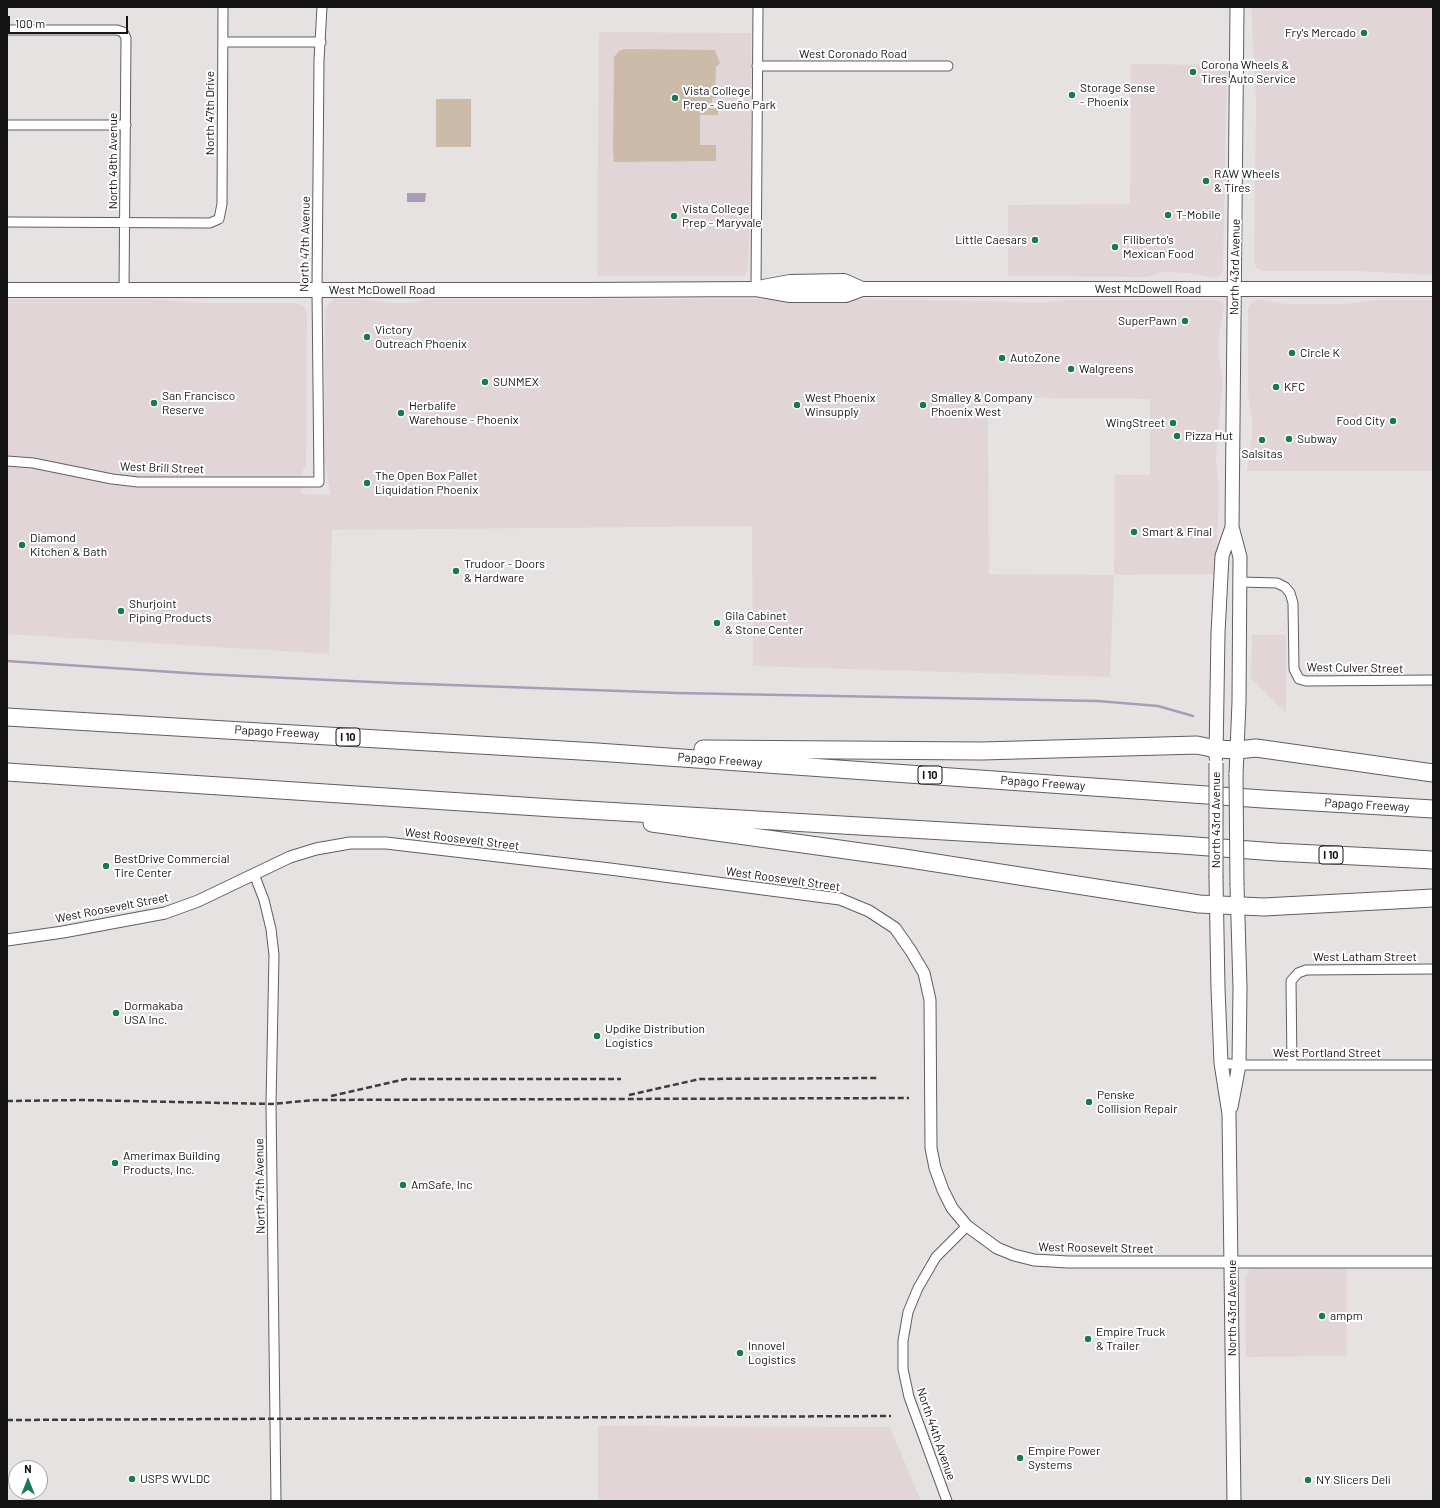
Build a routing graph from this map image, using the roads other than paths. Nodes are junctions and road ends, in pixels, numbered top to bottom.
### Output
1 (223, 7) edge
2 (322, 7) edge
3 (758, 7) edge
4 (1237, 7) edge
5 (7, 30) edge
6 (223, 42) junction
7 (320, 42) junction
8 (757, 66) junction
9 (948, 66) dead end
10 (7, 125) edge
11 (126, 125) junction
12 (7, 222) edge
13 (125, 222) junction
14 (756, 289) junction
15 (1235, 289) junction
16 (1433, 289) edge
17 (7, 290) edge
18 (124, 290) junction
19 (317, 290) junction
20 (7, 461) edge
21 (319, 482) joint
22 (1232, 527) junction
23 (1222, 556) junction
24 (1240, 557) junction
25 (1240, 582) junction
26 (1433, 680) edge
27 (7, 709) edge
28 (7, 716) edge
29 (100, 722) junction
30 (597, 752) junction
31 (1216, 756) junction
32 (1237, 756) junction
33 (7, 772) edge
34 (1433, 773) edge
35 (7, 778) edge
36 (98, 779) junction
37 (553, 808) junction
38 (1433, 809) edge
39 (1433, 860) edge
40 (254, 874) junction
41 (1433, 898) edge
42 (1216, 906) junction
43 (1238, 907) junction
44 (7, 940) edge
45 (1433, 969) edge
46 (1221, 1063) junction
47 (1292, 1064) junction
48 (1239, 1065) junction
49 (1433, 1065) edge
50 (1230, 1114) junction
51 (966, 1226) junction
52 (1433, 1262) edge
53 (1232, 1263) junction
54 (276, 1501) edge
55 (947, 1501) edge
56 (1234, 1501) edge

1 - 6 street, North 47th Drive
2 - 7 street, North 47th Avenue
3 - 8 street
4 - 15 main road, North 43rd Avenue
5 - 11 street, North 48th Avenue
6 - 7 street
6 - 13 street, North 47th Drive
7 - 19 street, North 47th Avenue
8 - 9 street, West Coronado Road
8 - 14 street
10 - 11 street
11 - 13 street, North 48th Avenue
12 - 13 street
13 - 18 street, North 48th Avenue
14 - 15 main road, West McDowell Road
14 - 19 main road, West McDowell Road
15 - 16 main road, West McDowell Road
15 - 22 main road, North 43rd Avenue
17 - 18 main road, West McDowell Road
18 - 19 main road, West McDowell Road
19 - 21 street, North 47th Avenue
20 - 21 street, West Brill Street
22 - 23 main road, North 43rd Avenue
22 - 24 main road, North 43rd Avenue
23 - 24 main road
23 - 25 main road
23 - 31 main road, North 43rd Avenue
24 - 25 main road, North 43rd Avenue
25 - 26 street, West Culver Street
25 - 32 main road, North 43rd Avenue
27 - 29 highway
28 - 29 highway, Papago Freeway / I 10
29 - 30 highway, Papago Freeway / I 10
30 - 31 highway
30 - 38 highway, Papago Freeway / I 10
31 - 32 highway
31 - 42 main road, North 43rd Avenue, bridge
32 - 34 highway
32 - 43 main road, North 43rd Avenue, bridge
33 - 36 highway, I 10
35 - 36 highway
36 - 37 highway, I 10
37 - 39 highway, I 10
37 - 42 highway
40 - 44 street, West Roosevelt Street
40 - 51 street, West Roosevelt Street
40 - 54 street, North 47th Avenue
41 - 43 highway
42 - 43 highway
42 - 46 main road, North 43rd Avenue
43 - 48 main road, North 43rd Avenue
45 - 47 street, West Latham Street
46 - 48 street, West Portland Street
46 - 50 main road, North 43rd Avenue
47 - 48 street, West Portland Street
47 - 49 street, West Portland Street
48 - 50 main road, North 43rd Avenue
50 - 53 main road, North 43rd Avenue
51 - 53 street, West Roosevelt Street
51 - 55 street, North 44th Avenue
52 - 53 street, West Roosevelt Street
53 - 56 main road, North 43rd Avenue

